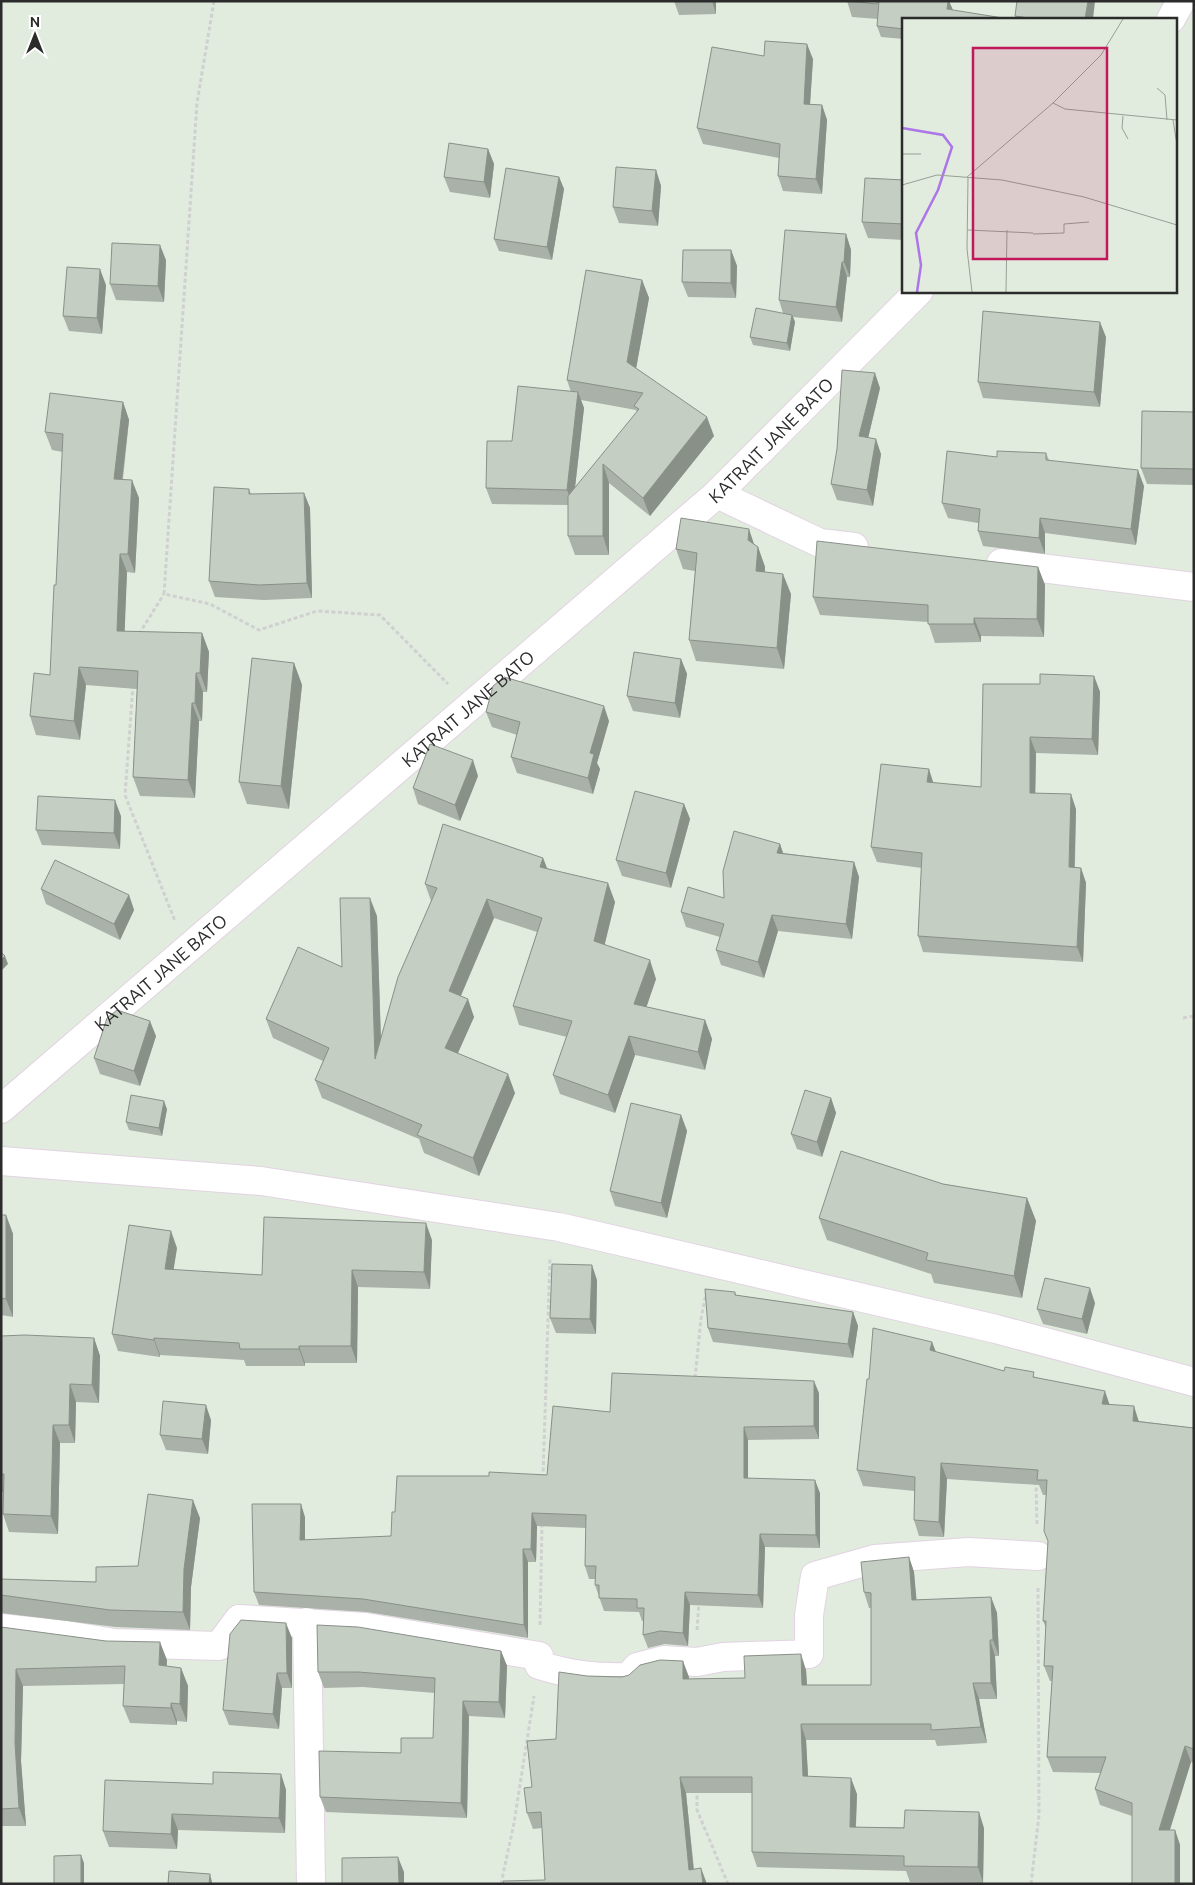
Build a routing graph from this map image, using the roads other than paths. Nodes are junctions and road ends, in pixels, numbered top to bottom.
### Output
1 (1181, 1) edge
2 (1172, 18) edge
3 (918, 292) edge
4 (717, 494) junction
5 (876, 549) edge
6 (979, 560) edge
7 (1194, 587) edge
8 (1, 1108) edge
9 (1, 1160) edge
10 (1194, 1382) edge
11 (1038, 1556) road end
12 (307, 1622) junction
13 (1, 1628) edge
14 (311, 1884) edge

1 - 2 street
3 - 4 street, KATRAIT JANE BATO
4 - 5 street
4 - 8 street, KATRAIT JANE BATO
6 - 7 street
9 - 10 street
11 - 12 street
12 - 13 street
12 - 14 street

